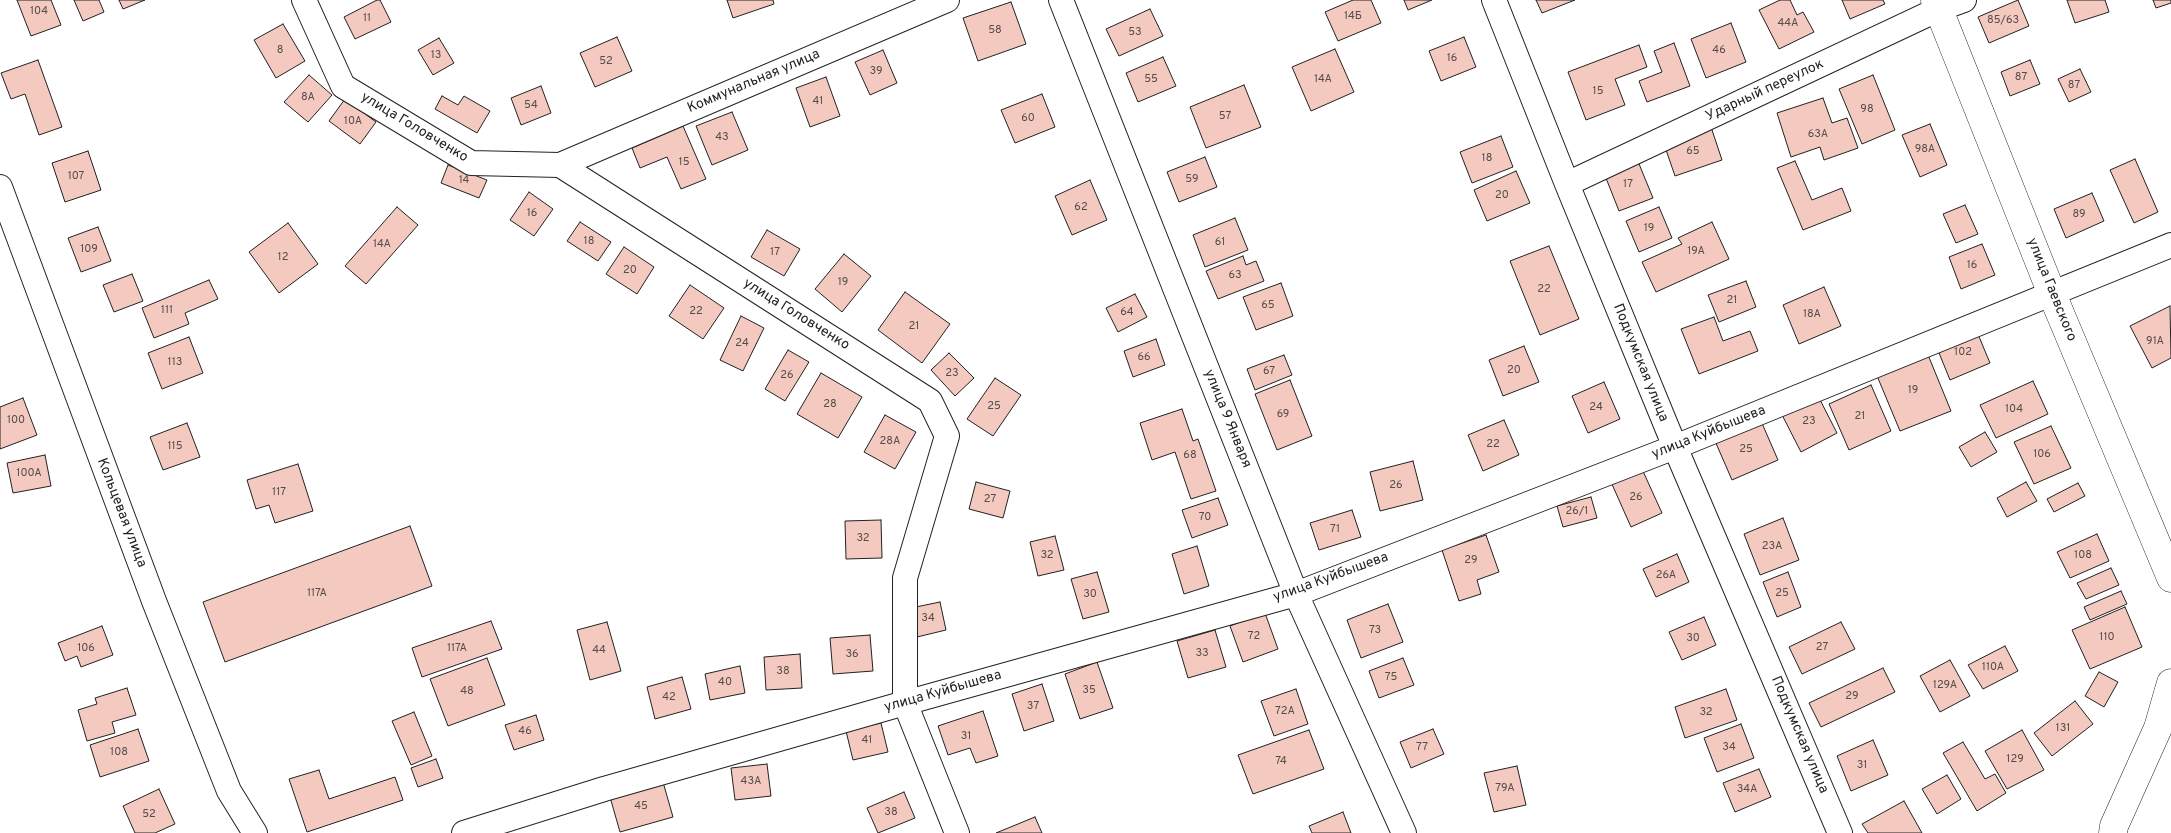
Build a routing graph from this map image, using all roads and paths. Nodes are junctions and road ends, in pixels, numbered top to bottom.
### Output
1 (304, 0) edge
2 (948, 0) edge
3 (1062, 0) edge
4 (1494, 0) edge
5 (1946, 3) edge
6 (560, 165) junction
7 (1567, 184) junction
8 (0, 187) edge
9 (2171, 245) edge
10 (2052, 294) junction
11 (1675, 447) junction
12 (2171, 578) edge
13 (1296, 594) junction
14 (2171, 683) edge
15 (906, 702) junction
16 (255, 833) edge
17 (464, 833) edge
18 (957, 833) edge
19 (1404, 833) edge
20 (1840, 833) edge
21 (2113, 833) edge

1 - 6 street, улица Головченко
2 - 6 street, Коммунальная улица
3 - 13 street, улица 9 Января
4 - 7 street, Подкумская улица
5 - 7 street, Ударный переулок
5 - 10 main road, улица Гаевского
6 - 15 street, улица Головченко
7 - 11 street, Подкумская улица
8 - 16 street, Кольцевая улица
9 - 10 street, улица Куйбышева
10 - 11 street, улица Куйбышева
10 - 12 main road, улица Гаевского
11 - 13 street, улица Куйбышева
11 - 20 street, Подкумская улица
13 - 15 street, улица Куйбышева
13 - 19 street, улица 9 Января
14 - 21 main road
15 - 17 street, улица Куйбышева
15 - 18 street, улица Головченко

